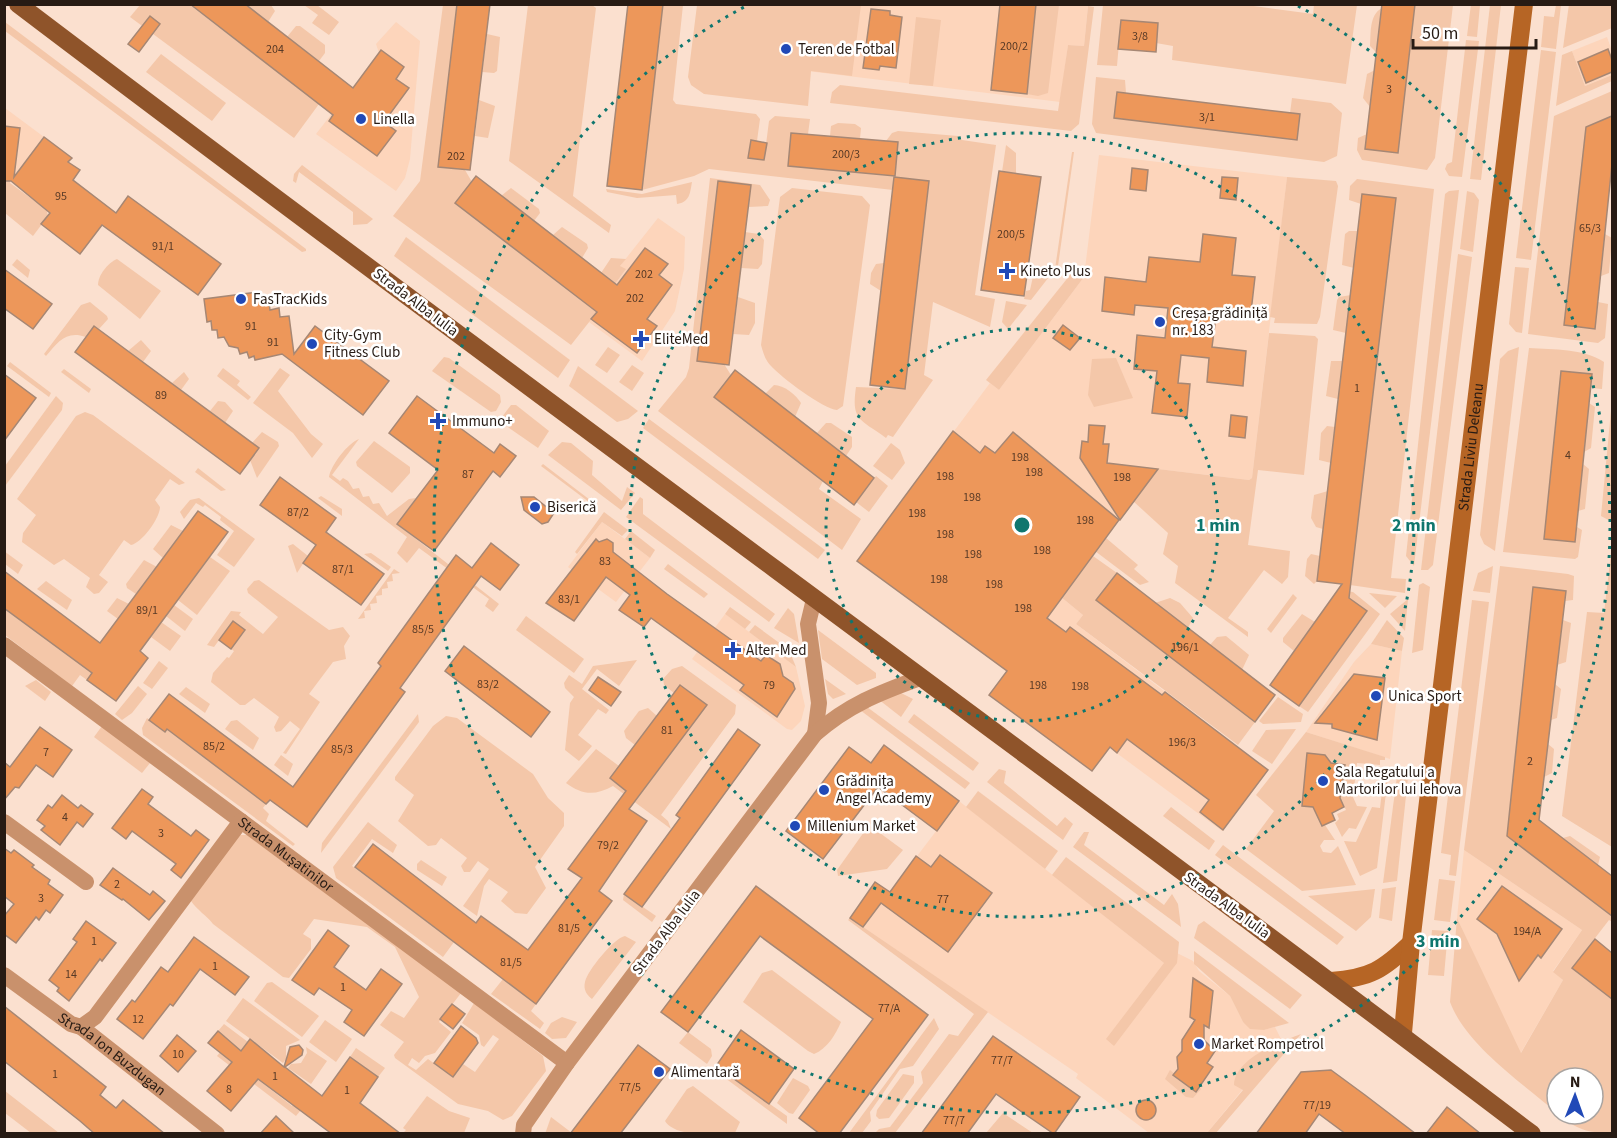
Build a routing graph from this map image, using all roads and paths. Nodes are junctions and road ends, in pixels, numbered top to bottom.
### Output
1 (18, 4) edge
2 (1524, 4) edge
3 (814, 599) junction
4 (4, 645) edge
5 (920, 678) junction
6 (815, 734) junction
7 (241, 820) junction
8 (4, 822) edge
9 (86, 882) dead end
10 (1411, 943) junction
11 (4, 975) edge
12 (1331, 981) junction
13 (81, 1027) junction
14 (1402, 1033) junction
15 (567, 1064) junction
16 (217, 1134) edge
17 (523, 1134) edge
18 (1532, 1134) edge

1 - 3 main road, Strada Alba Iulia
2 - 10 main road, Strada Liviu Deleanu
3 - 5 main road, Strada Alba Iulia
3 - 6 street, Strada Alba Iulia
4 - 7 street, Strada Mușatinilor
5 - 6 street, Strada Alba Iulia
5 - 12 main road, Strada Alba Iulia
6 - 15 street, Strada Alba Iulia
7 - 13 street
7 - 15 street, Strada Mușatinilor
8 - 9 street
10 - 12 main road
10 - 14 main road, Strada Liviu Deleanu
11 - 13 street, Strada Ion Buzdugan
12 - 14 main road, Strada Alba Iulia
13 - 16 street, Strada Ion Buzdugan
14 - 18 main road, Strada Alba Iulia
15 - 17 street, Strada Alba Iulia

